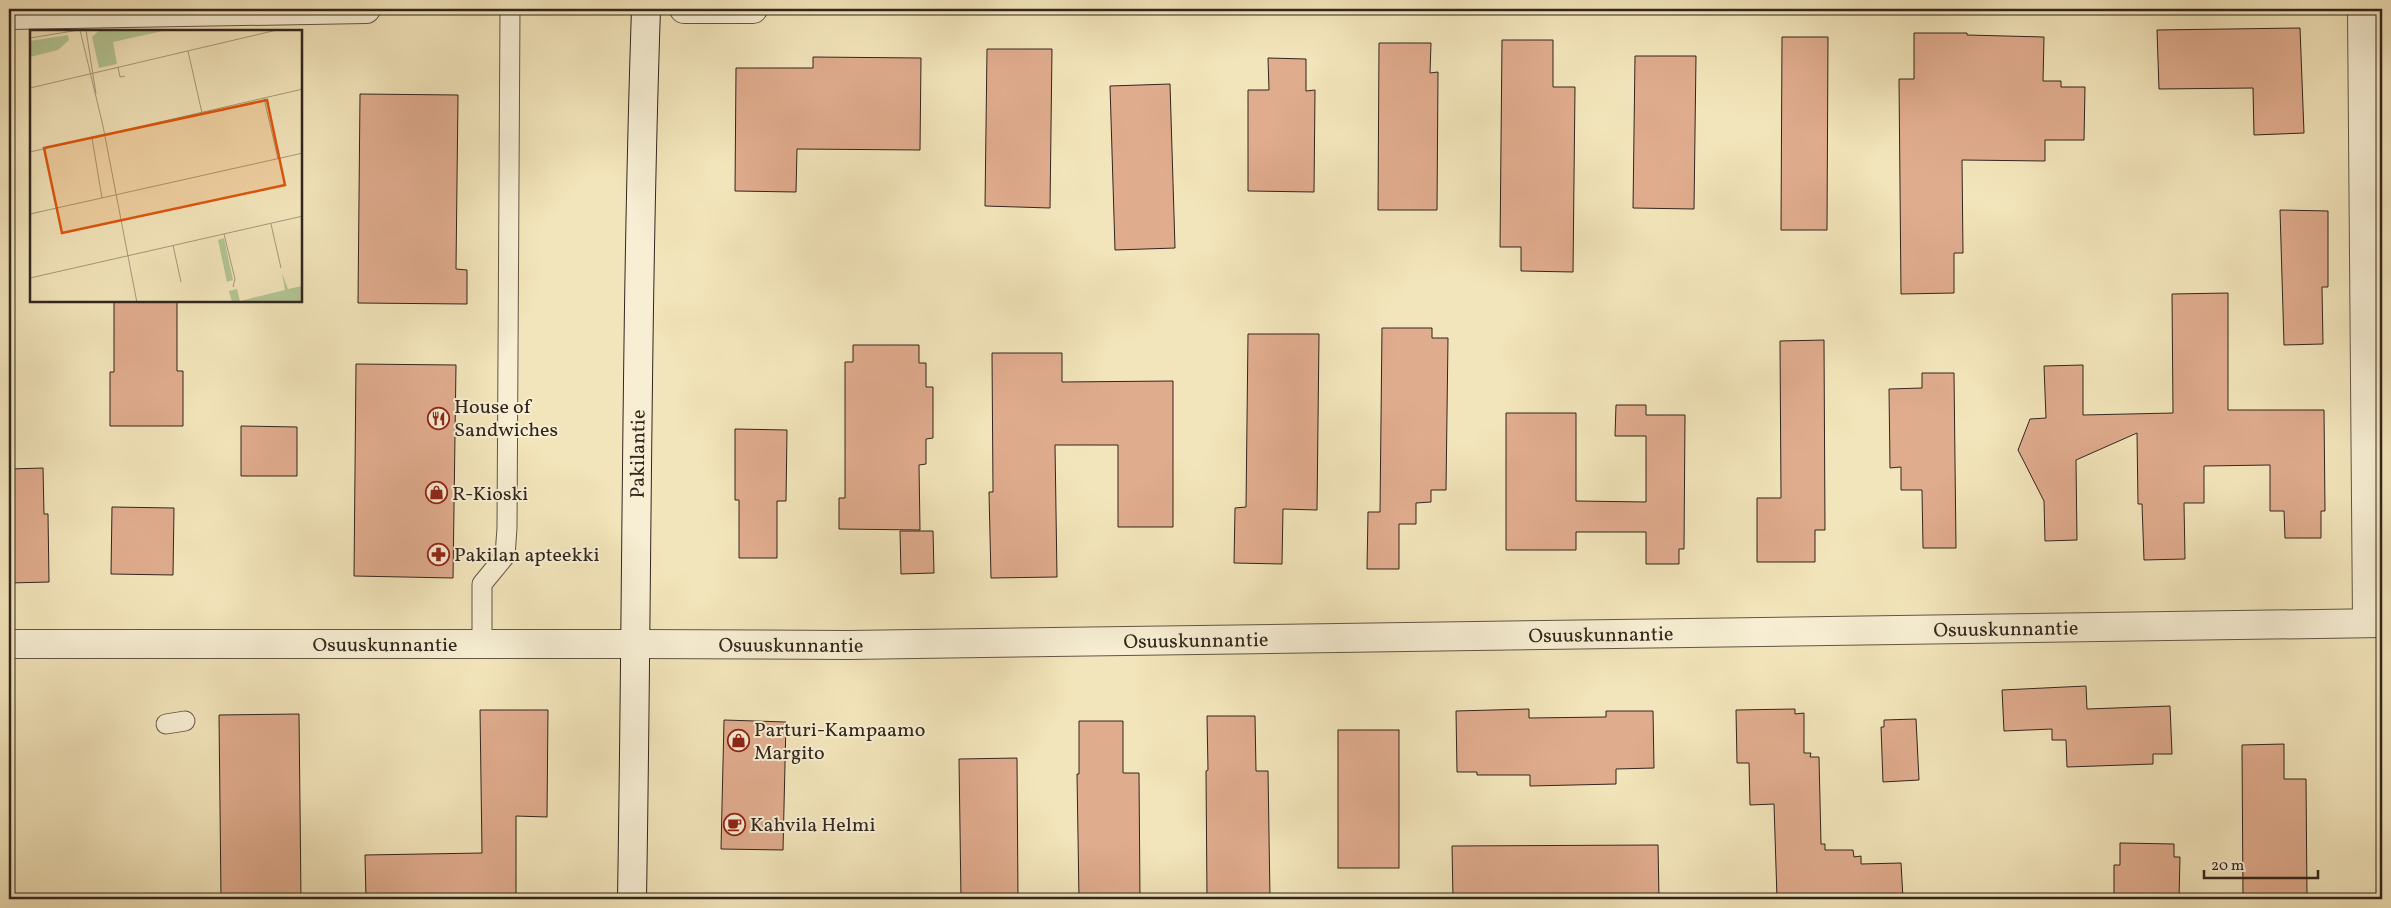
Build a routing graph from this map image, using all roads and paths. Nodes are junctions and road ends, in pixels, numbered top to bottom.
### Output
1 (366, 9) edge
2 (510, 9) edge
3 (646, 9) edge
4 (684, 9) edge
5 (753, 9) edge
6 (2362, 9) edge
7 (9, 15) edge
8 (2375, 623) edge
9 (482, 643) junction
10 (9, 644) edge
11 (636, 644) junction
12 (185, 721) dead end
13 (166, 724) dead end
14 (632, 899) edge

1 - 7 street
2 - 9 lane
3 - 11 street, Pakilantie
4 - 5 street
6 - 8 street
8 - 11 street, Osuuskunnantie
9 - 10 street, Osuuskunnantie
9 - 11 street, Osuuskunnantie
11 - 14 street, Pakilantie
12 - 13 lane

